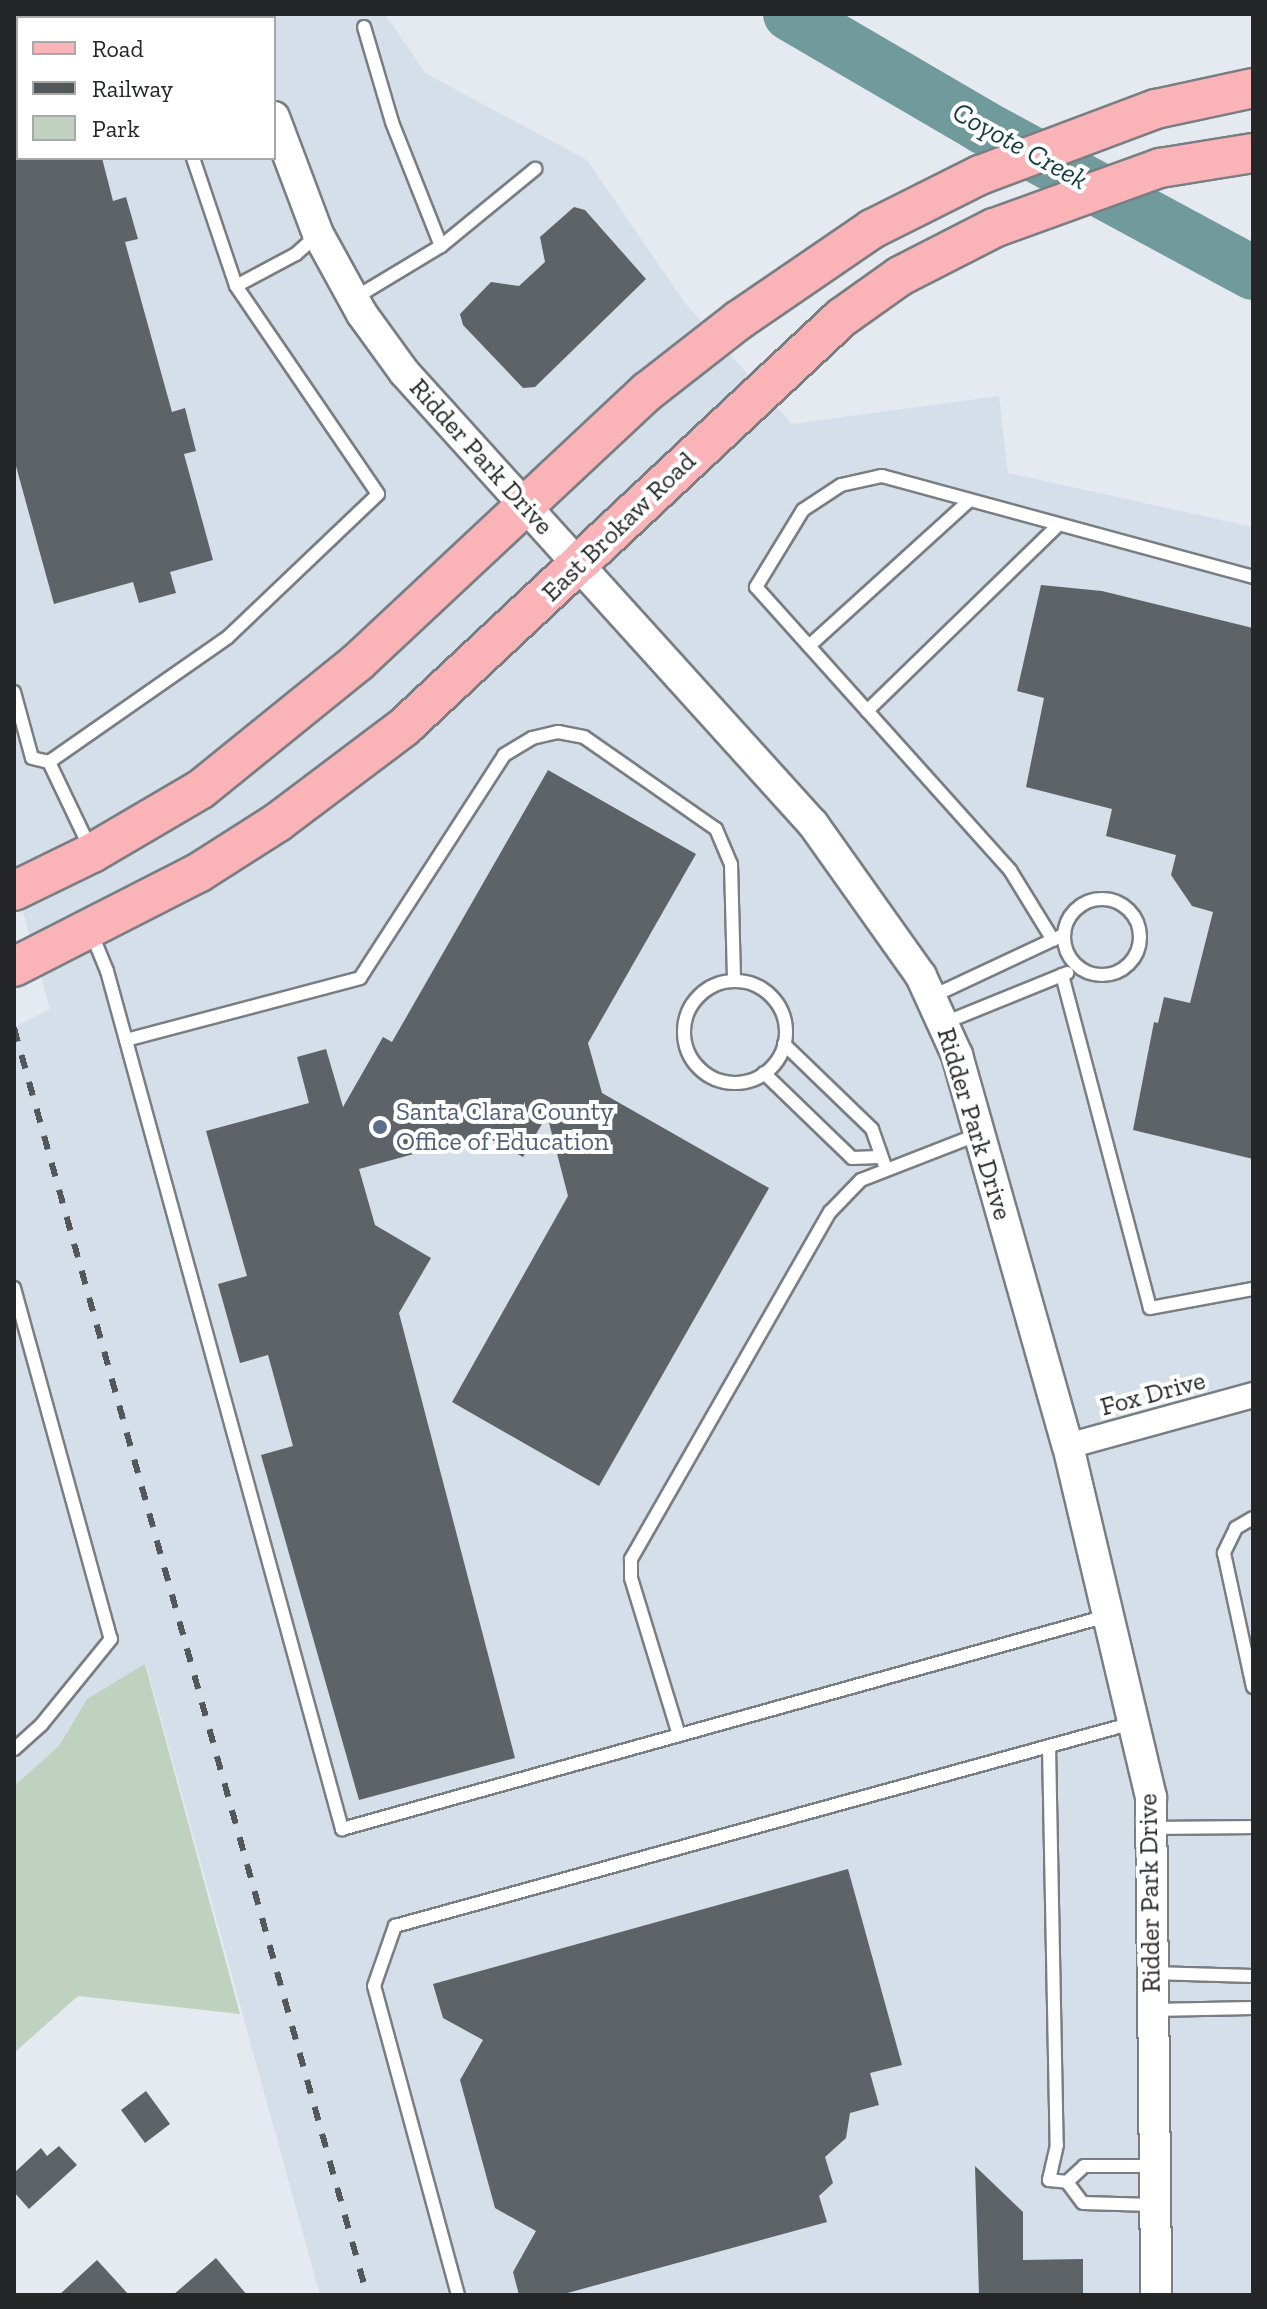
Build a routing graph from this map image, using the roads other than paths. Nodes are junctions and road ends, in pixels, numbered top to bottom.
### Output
1 (364, 27) dead end
2 (1253, 88) edge
3 (276, 122) edge
4 (1248, 153) edge
5 (194, 160) edge
6 (535, 169) dead end
7 (318, 234) junction
8 (441, 246) junction
9 (236, 286) junction
10 (353, 299) junction
11 (969, 501) junction
12 (522, 508) junction
13 (1057, 526) junction
14 (581, 563) junction
15 (1253, 577) edge
16 (809, 646) junction
17 (14, 692) edge
18 (867, 711) junction
19 (49, 762) junction
20 (92, 853) junction
21 (14, 891) edge
22 (91, 932) junction
23 (1059, 937) junction
24 (14, 967) edge
25 (1080, 967) junction
26 (1062, 975) junction
27 (734, 980) junction
28 (938, 1010) junction
29 (126, 1040) junction
30 (784, 1044) junction
31 (764, 1073) junction
32 (979, 1134) junction
33 (879, 1157) junction
34 (886, 1169) junction
35 (14, 1288) edge
36 (1253, 1289) edge
37 (1253, 1395) edge
38 (1068, 1446) junction
39 (1253, 1518) edge
40 (1110, 1615) junction
41 (1253, 1687) edge
42 (1136, 1722) junction
43 (679, 1735) junction
44 (1049, 1746) junction
45 (14, 1749) edge
46 (1253, 1827) edge
47 (1154, 1828) junction
48 (1152, 1973) junction
49 (1253, 1976) edge
50 (1253, 2008) edge
51 (1153, 2010) junction
52 (1156, 2166) junction
53 (1067, 2182) junction
54 (1155, 2205) junction
55 (458, 2295) edge
56 (1156, 2295) edge

1 - 8 lane
2 - 12 main road
3 - 7 street, Ridder Park Drive
4 - 14 main road, East Brokaw Road
5 - 9 lane
6 - 8 lane
7 - 9 lane
7 - 10 street, Ridder Park Drive
8 - 10 lane
9 - 19 lane
10 - 12 street, Ridder Park Drive
11 - 13 lane
11 - 16 lane
11 - 16 lane
12 - 14 street, Ridder Park Drive
12 - 20 main road
13 - 15 lane
13 - 18 lane
14 - 22 main road, East Brokaw Road
14 - 28 street, Ridder Park Drive
16 - 18 lane
17 - 19 lane
18 - 23 lane
19 - 20 lane
20 - 21 main road
22 - 24 main road, East Brokaw Road
22 - 29 lane
23 - 25 lane
23 - 25 lane
23 - 28 lane
25 - 26 lane
26 - 28 lane
26 - 36 lane
27 - 29 lane
27 - 30 lane
27 - 31 lane
28 - 32 street, Ridder Park Drive
29 - 43 lane
30 - 31 lane
30 - 33 lane
31 - 33 lane
32 - 34 lane
32 - 38 street, Ridder Park Drive
33 - 34 lane
34 - 43 lane
35 - 45 lane
37 - 38 street, Fox Drive
38 - 40 street, Ridder Park Drive
39 - 41 lane
40 - 42 street, Ridder Park Drive
40 - 43 lane
42 - 44 lane
42 - 47 street, Ridder Park Drive
44 - 53 lane
44 - 55 lane
46 - 47 lane
47 - 48 street, Ridder Park Drive
48 - 49 lane
48 - 51 street, Ridder Park Drive
50 - 51 lane
51 - 52 street, Ridder Park Drive
52 - 53 lane
52 - 54 street, Ridder Park Drive
53 - 54 lane
54 - 56 street, Ridder Park Drive

